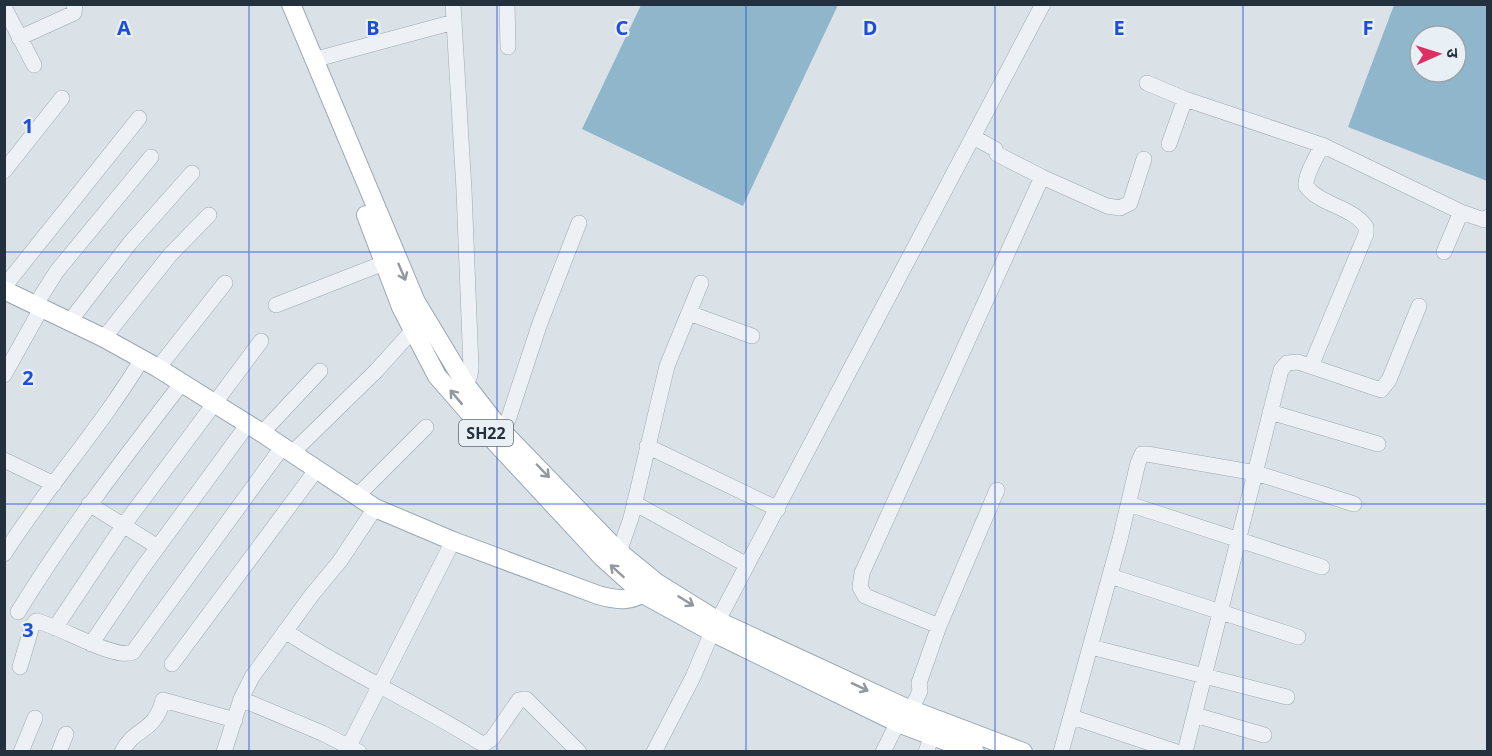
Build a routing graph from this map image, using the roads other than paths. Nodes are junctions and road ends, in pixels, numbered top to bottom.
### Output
1 (75, 4) edge
2 (278, 4) edge
3 (291, 4) edge
4 (453, 4) edge
5 (507, 4) edge
6 (1043, 4) edge
7 (4, 7) edge
8 (454, 22) junction
9 (20, 38) junction
10 (508, 47) dead end
11 (313, 60) junction
12 (34, 65) dead end
13 (1147, 83) dead end
14 (62, 98) dead end
15 (1185, 99) junction
16 (139, 118) dead end
17 (332, 121) junction
18 (972, 141) junction
19 (1169, 144) dead end
20 (1322, 145) junction
21 (151, 157) dead end
22 (1144, 159) dead end
23 (4, 171) edge
24 (192, 173) dead end
25 (1042, 177) junction
26 (1461, 212) junction
27 (209, 215) dead end
28 (1488, 217) edge
29 (579, 223) dead end
30 (1444, 252) dead end
31 (384, 263) junction
32 (225, 283) dead end
33 (701, 284) dead end
34 (4, 289) edge
35 (276, 305) dead end
36 (39, 306) junction
37 (1419, 306) dead end
38 (689, 313) junction
39 (70, 321) junction
40 (413, 330) junction
41 (752, 336) dead end
42 (104, 338) junction
43 (261, 341) dead end
44 (150, 364) junction
45 (1311, 366) junction
46 (320, 371) dead end
47 (4, 375) edge
48 (181, 384) junction
49 (466, 385) junction
50 (214, 402) junction
51 (1270, 412) junction
52 (426, 427) dead end
53 (255, 428) junction
54 (497, 435) junction
55 (1378, 444) dead end
56 (647, 446) junction
57 (287, 449) junction
58 (4, 460) edge
59 (317, 469) junction
60 (1256, 473) junction
61 (54, 484) junction
62 (998, 490) dead end
63 (357, 496) junction
64 (634, 503) junction
65 (89, 504) junction
66 (1129, 504) junction
67 (1354, 504) dead end
68 (375, 508) junction
69 (778, 509) junction
70 (123, 526) junction
71 (1238, 540) junction
72 (453, 541) junction
73 (158, 548) junction
74 (619, 552) junction
75 (4, 554) edge
76 (747, 565) junction
77 (1322, 567) dead end
78 (1110, 576) junction
79 (650, 589) junction
80 (18, 612) dead end
81 (1219, 612) junction
82 (939, 626) junction
83 (715, 627) junction
84 (55, 628) junction
85 (285, 631) junction
86 (1298, 637) dead end
87 (91, 644) junction
88 (1091, 646) junction
89 (172, 664) dead end
90 (20, 667) dead end
91 (1204, 676) junction
92 (380, 685) junction
93 (1287, 697) dead end
94 (241, 699) junction
95 (904, 713) junction
96 (1195, 715) junction
97 (1072, 717) junction
98 (35, 718) dead end
99 (235, 720) junction
100 (66, 734) dead end
101 (1264, 735) dead end
102 (929, 743) edge
103 (354, 749) edge
104 (969, 751) edge
105 (21, 752) edge
106 (59, 752) edge
107 (122, 752) edge
108 (224, 752) edge
109 (579, 752) edge
110 (654, 752) edge
111 (883, 752) edge
112 (1023, 752) edge
113 (1061, 752) edge
114 (1177, 752) edge
115 (1185, 752) edge

1 - 9 street
2 - 17 main road, SH22
3 - 11 main road, SH22
4 - 8 street
5 - 10 street
6 - 18 street
7 - 9 street
8 - 11 street
8 - 49 street
9 - 12 street
11 - 17 main road, SH22
13 - 15 street
14 - 23 street
15 - 19 street
15 - 20 street
16 - 34 street
17 - 31 main road, SH22
17 -> 49 main road, SH22
18 - 25 street
18 - 69 street
20 - 26 street
20 - 45 street
21 - 36 street
22 - 25 street
24 - 39 street
25 - 82 street
26 - 28 street
26 - 30 street
27 - 42 street
29 - 54 street
31 - 35 street
31 - 40 main road, SH22
32 - 44 street
33 - 38 street
34 - 36 main road
36 - 39 main road
36 - 47 street
37 - 45 street
38 - 41 street
38 - 56 street
39 - 42 main road
54 -> 40 main road, SH22
40 - 57 street
42 - 44 main road
43 - 50 street
44 - 48 main road
44 - 61 street
45 - 51 street
46 - 53 street
48 - 50 main road
48 - 65 street
49 - 54 main road, SH22
50 - 53 main road
50 - 70 street
51 - 55 street
51 - 60 street
52 - 63 street
53 - 57 main road
53 - 73 street
54 -> 74 main road, SH22
79 -> 54 main road, SH22
56 - 64 street
56 - 69 street
57 - 59 main road
57 - 87 street
58 - 61 street
59 - 63 main road
59 - 89 street
60 - 66 street
60 - 67 street
60 - 71 street
61 - 75 street
62 - 82 street
63 - 68 main road
64 - 74 street
64 - 76 street
65 - 70 street
65 - 80 street
66 - 71 street
66 - 78 street
68 - 72 main road
68 - 85 street
69 - 76 street
70 - 73 street
70 - 84 street
71 - 77 street
71 - 81 street
72 - 79 main road
72 - 92 street
73 - 87 street
74 - 79 main road, SH22
76 - 83 street
78 - 81 street
78 - 88 street
79 - 83 main road, SH22
81 - 86 street
81 - 91 street
82 - 95 street
83 - 95 main road, SH22
83 - 110 street
84 - 87 street
84 - 90 street
85 - 92 street
85 - 94 street
88 - 91 street
88 - 97 street
91 - 93 street
91 - 96 street
92 - 103 street
92 - 109 street
94 - 99 street
94 - 103 street
95 - 102 main road, SH22
95 - 111 street
95 - 112 main road, SH22
96 - 101 street
96 - 115 street
97 - 113 street
97 - 114 street
98 - 105 street
99 - 107 street
99 - 108 street
100 - 106 street
102 - 104 main road, SH22

